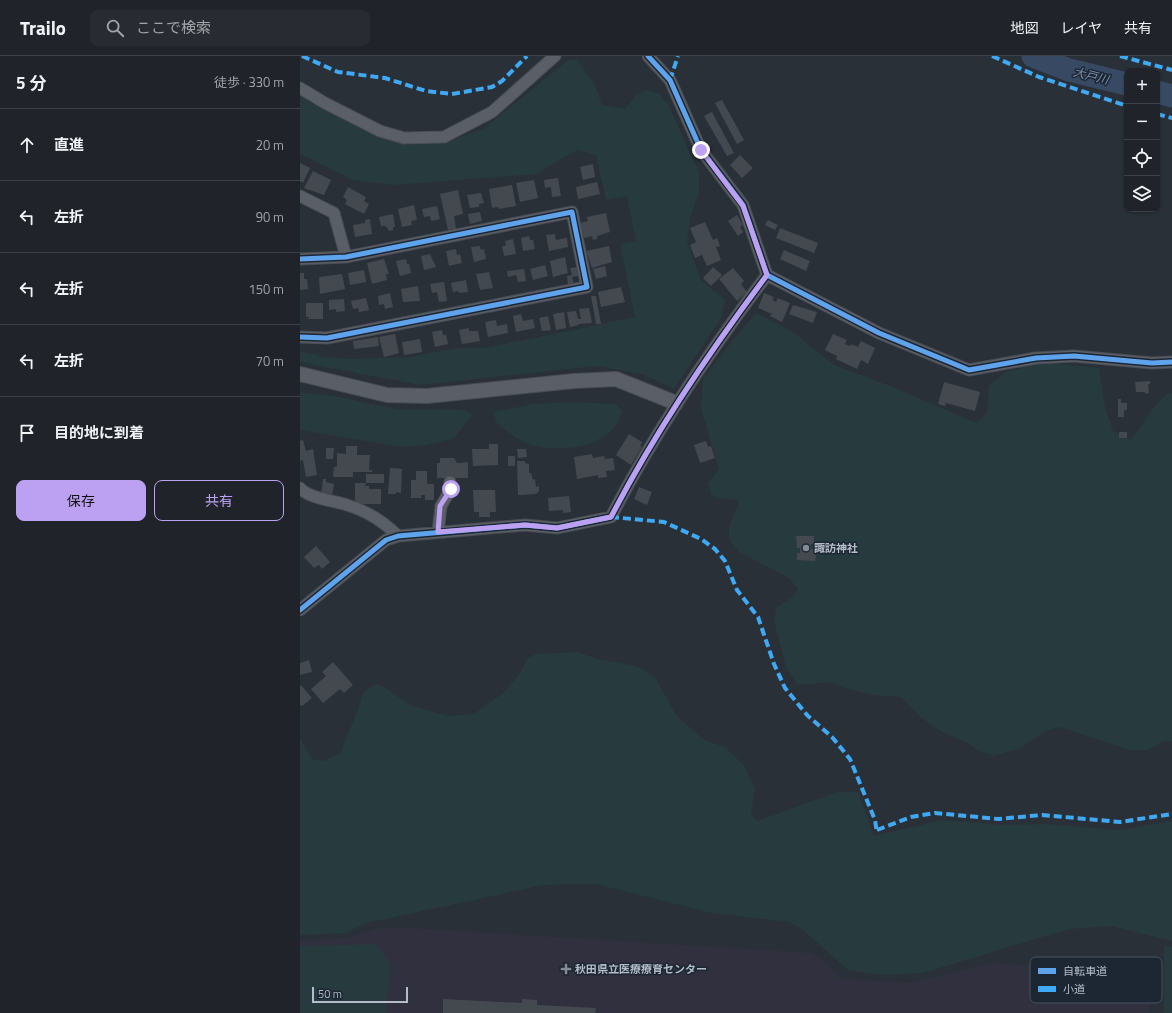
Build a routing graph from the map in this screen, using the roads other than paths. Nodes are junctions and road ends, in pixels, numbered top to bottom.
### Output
1 (555, 56) edge
2 (648, 56) edge
3 (300, 88) edge
4 (300, 196) edge
5 (346, 257) junction
6 (300, 259) edge
7 (767, 275) junction
8 (300, 337) edge
9 (1172, 362) edge
10 (300, 374) edge
11 (676, 403) junction
12 (450, 482) dead end
13 (300, 488) edge
14 (438, 532) junction
15 (398, 536) junction
16 (300, 610) edge

1 - 3 street
2 - 7 street
4 - 5 street
5 - 6 street
5 - 8 street
7 - 9 street
7 - 11 street
10 - 11 street
11 - 14 street
12 - 14 street
13 - 15 street
14 - 15 street
15 - 16 street

